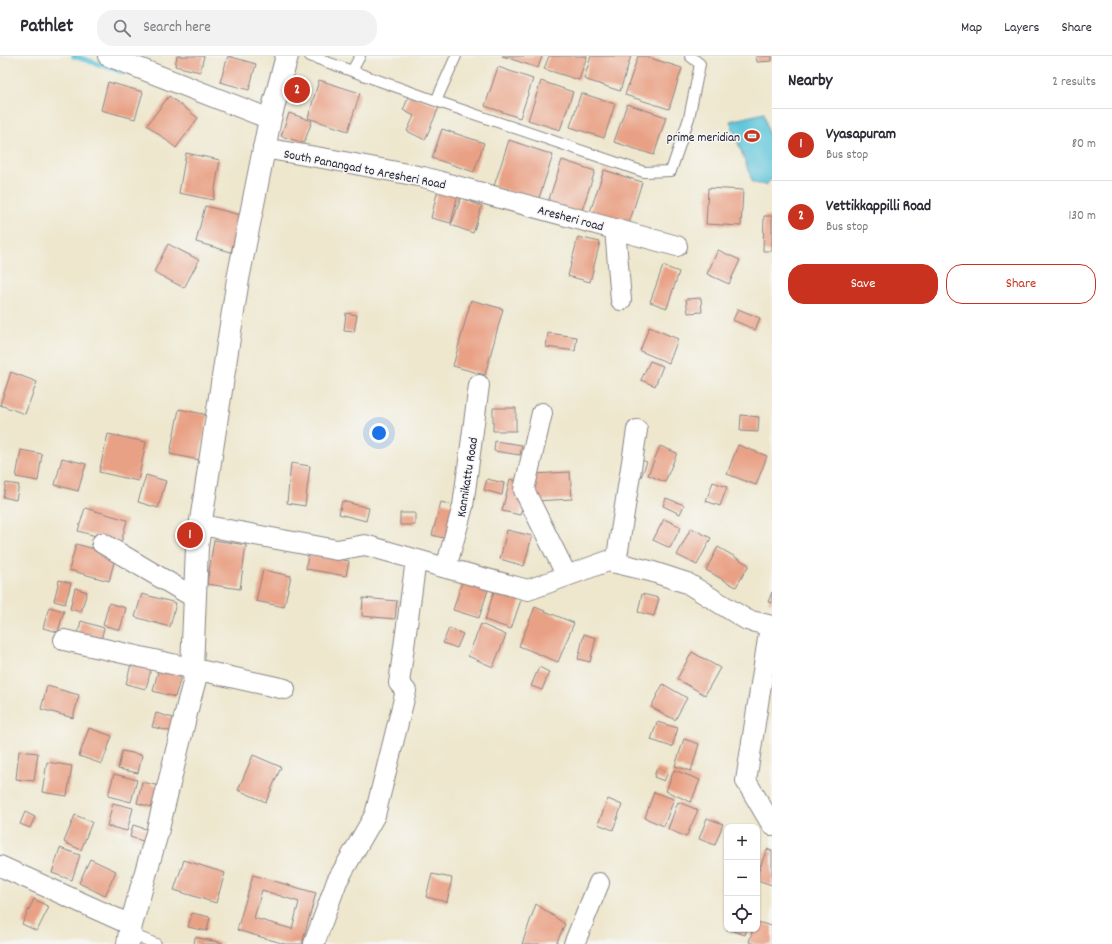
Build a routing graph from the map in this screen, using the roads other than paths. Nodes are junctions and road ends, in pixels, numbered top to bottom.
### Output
1 (108, 56) edge
2 (287, 56) edge
3 (310, 56) edge
4 (360, 56) edge
5 (456, 56) edge
6 (690, 56) edge
7 (352, 71) junction
8 (436, 101) junction
9 (270, 119) junction
10 (263, 148) junction
11 (466, 189) joint
12 (615, 229) junction
13 (677, 246) dead end
14 (621, 300) dead end
15 (479, 385) dead end
16 (542, 413) dead end
17 (637, 430) dead end
18 (201, 525) junction
19 (102, 543) dead end
20 (416, 560) junction
21 (616, 563) junction
22 (446, 568) junction
23 (567, 576) junction
24 (195, 598) junction
25 (771, 626) edge
26 (64, 640) dead end
27 (192, 668) junction
28 (286, 689) dead end
29 (772, 825) edge
30 (0, 866) edge
31 (599, 883) dead end
32 (129, 934) edge
33 (156, 944) edge
34 (314, 944) edge
35 (574, 944) edge

1 - 9 street
2 - 9 main road
3 - 7 lane
4 - 7 lane
5 - 8 lane
6 - 8 lane
7 - 8 lane
9 - 10 main road
10 - 11 street, South Panangad to Aresheri Road
10 - 18 main road
11 - 12 street, Aresheri road
12 - 13 street, Aresheri road
12 - 14 street
15 - 22 street, Kannikattu Road
16 - 23 street
17 - 21 street
18 - 20 street
18 - 24 main road
19 - 24 street
20 - 22 street
20 - 34 street
21 - 23 street
21 - 25 street
22 - 23 street
24 - 27 main road
25 - 29 street
26 - 27 street
27 - 28 street
27 - 32 main road
30 - 32 street
31 - 35 street
32 - 33 lane

